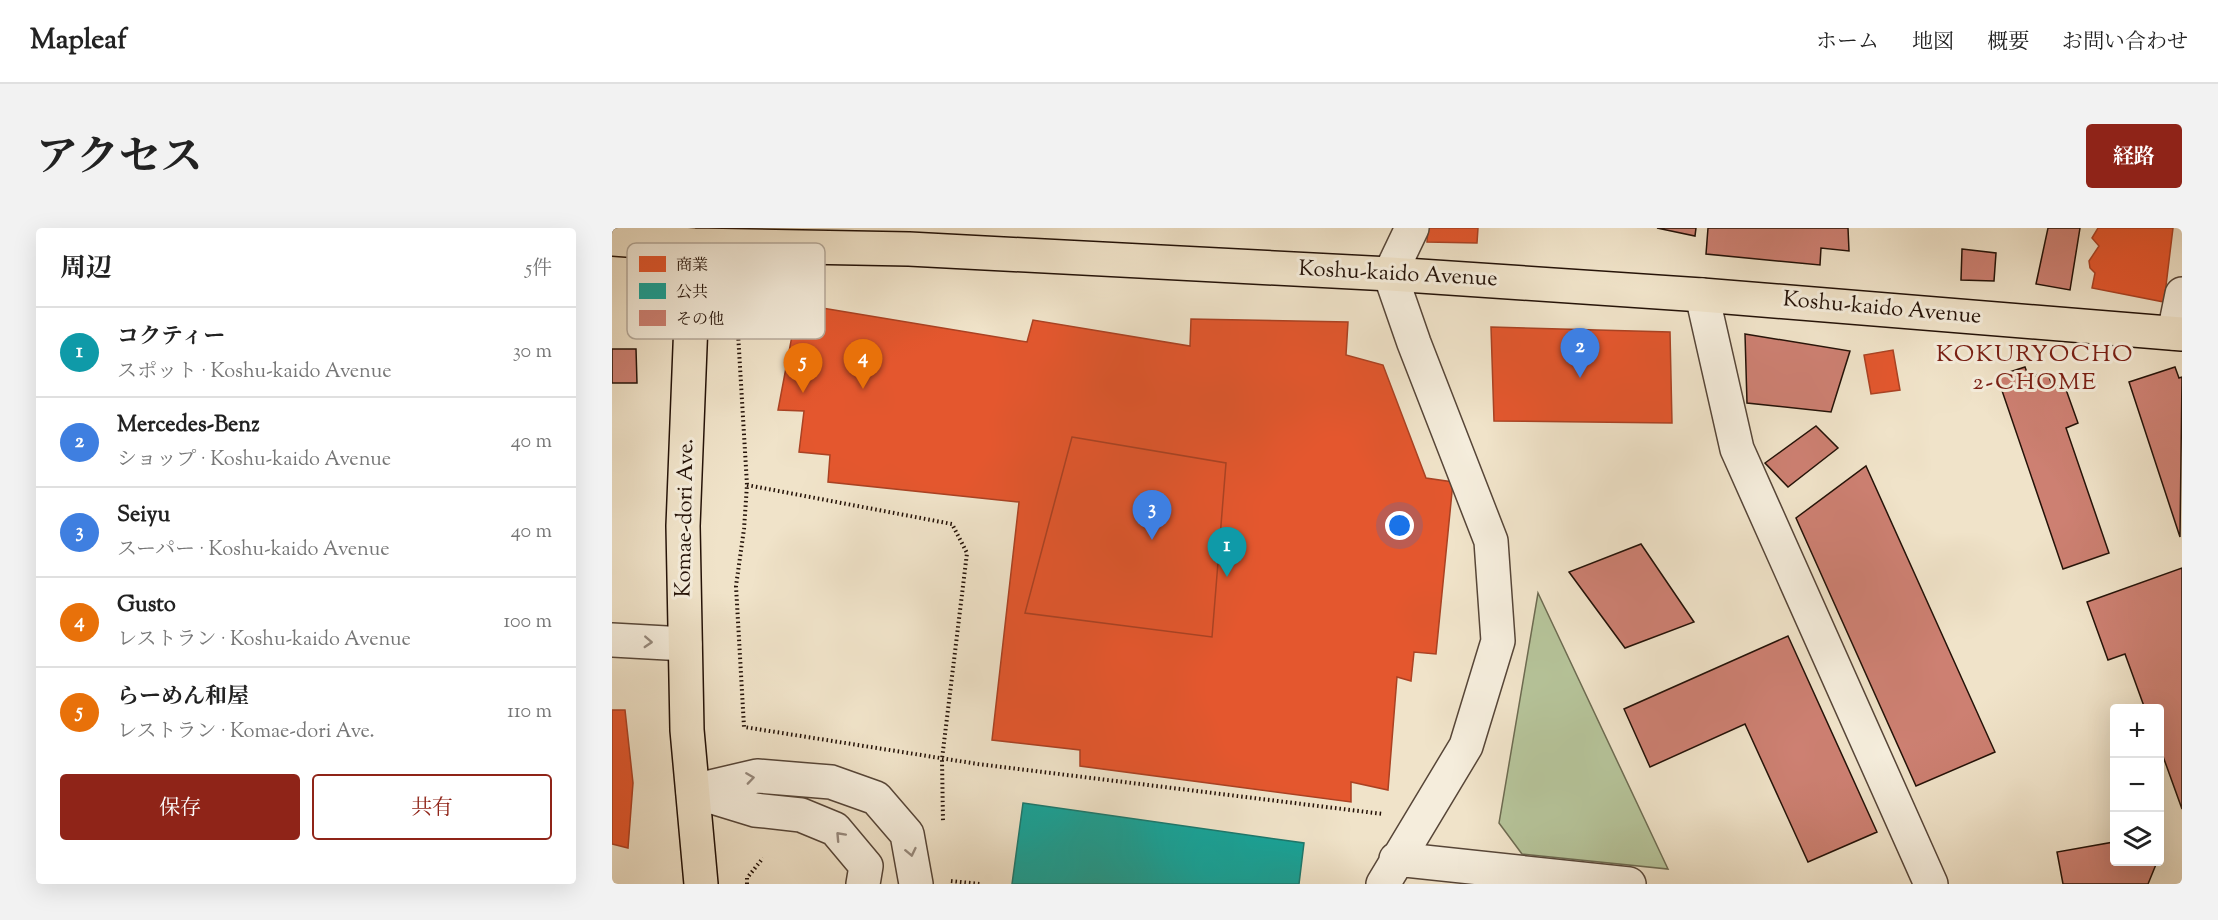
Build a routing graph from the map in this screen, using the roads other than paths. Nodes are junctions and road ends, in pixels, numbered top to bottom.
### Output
1 (1412, 228) edge
2 (696, 237) edge
3 (612, 239) edge
4 (739, 243) edge
5 (825, 247) edge
6 (1390, 274) junction
7 (2182, 294) edge
8 (1702, 295) junction
9 (2178, 333) edge
10 (691, 339) edge
11 (612, 640) edge
12 (685, 644) junction
13 (693, 791) junction
14 (1390, 872) edge
15 (931, 882) edge
16 (700, 884) edge
17 (863, 884) edge
18 (1629, 884) edge
19 (1931, 884) edge

1 - 6 street
2 - 3 main road, Koshu-kaido Avenue
2 - 4 main road, Koshu-kaido Avenue
5 - 6 main road, Koshu-kaido Avenue
6 - 8 main road, Koshu-kaido Avenue
6 - 14 street
7 - 9 street
8 - 9 main road, Koshu-kaido Avenue
8 - 19 street
10 - 12 main road, Komae-dori Ave.
11 -> 12 street
12 - 13 main road, Komae-dori Ave.
13 -> 15 street
13 - 16 main road, Komae-dori Ave.
17 -> 13 street
14 - 18 street

